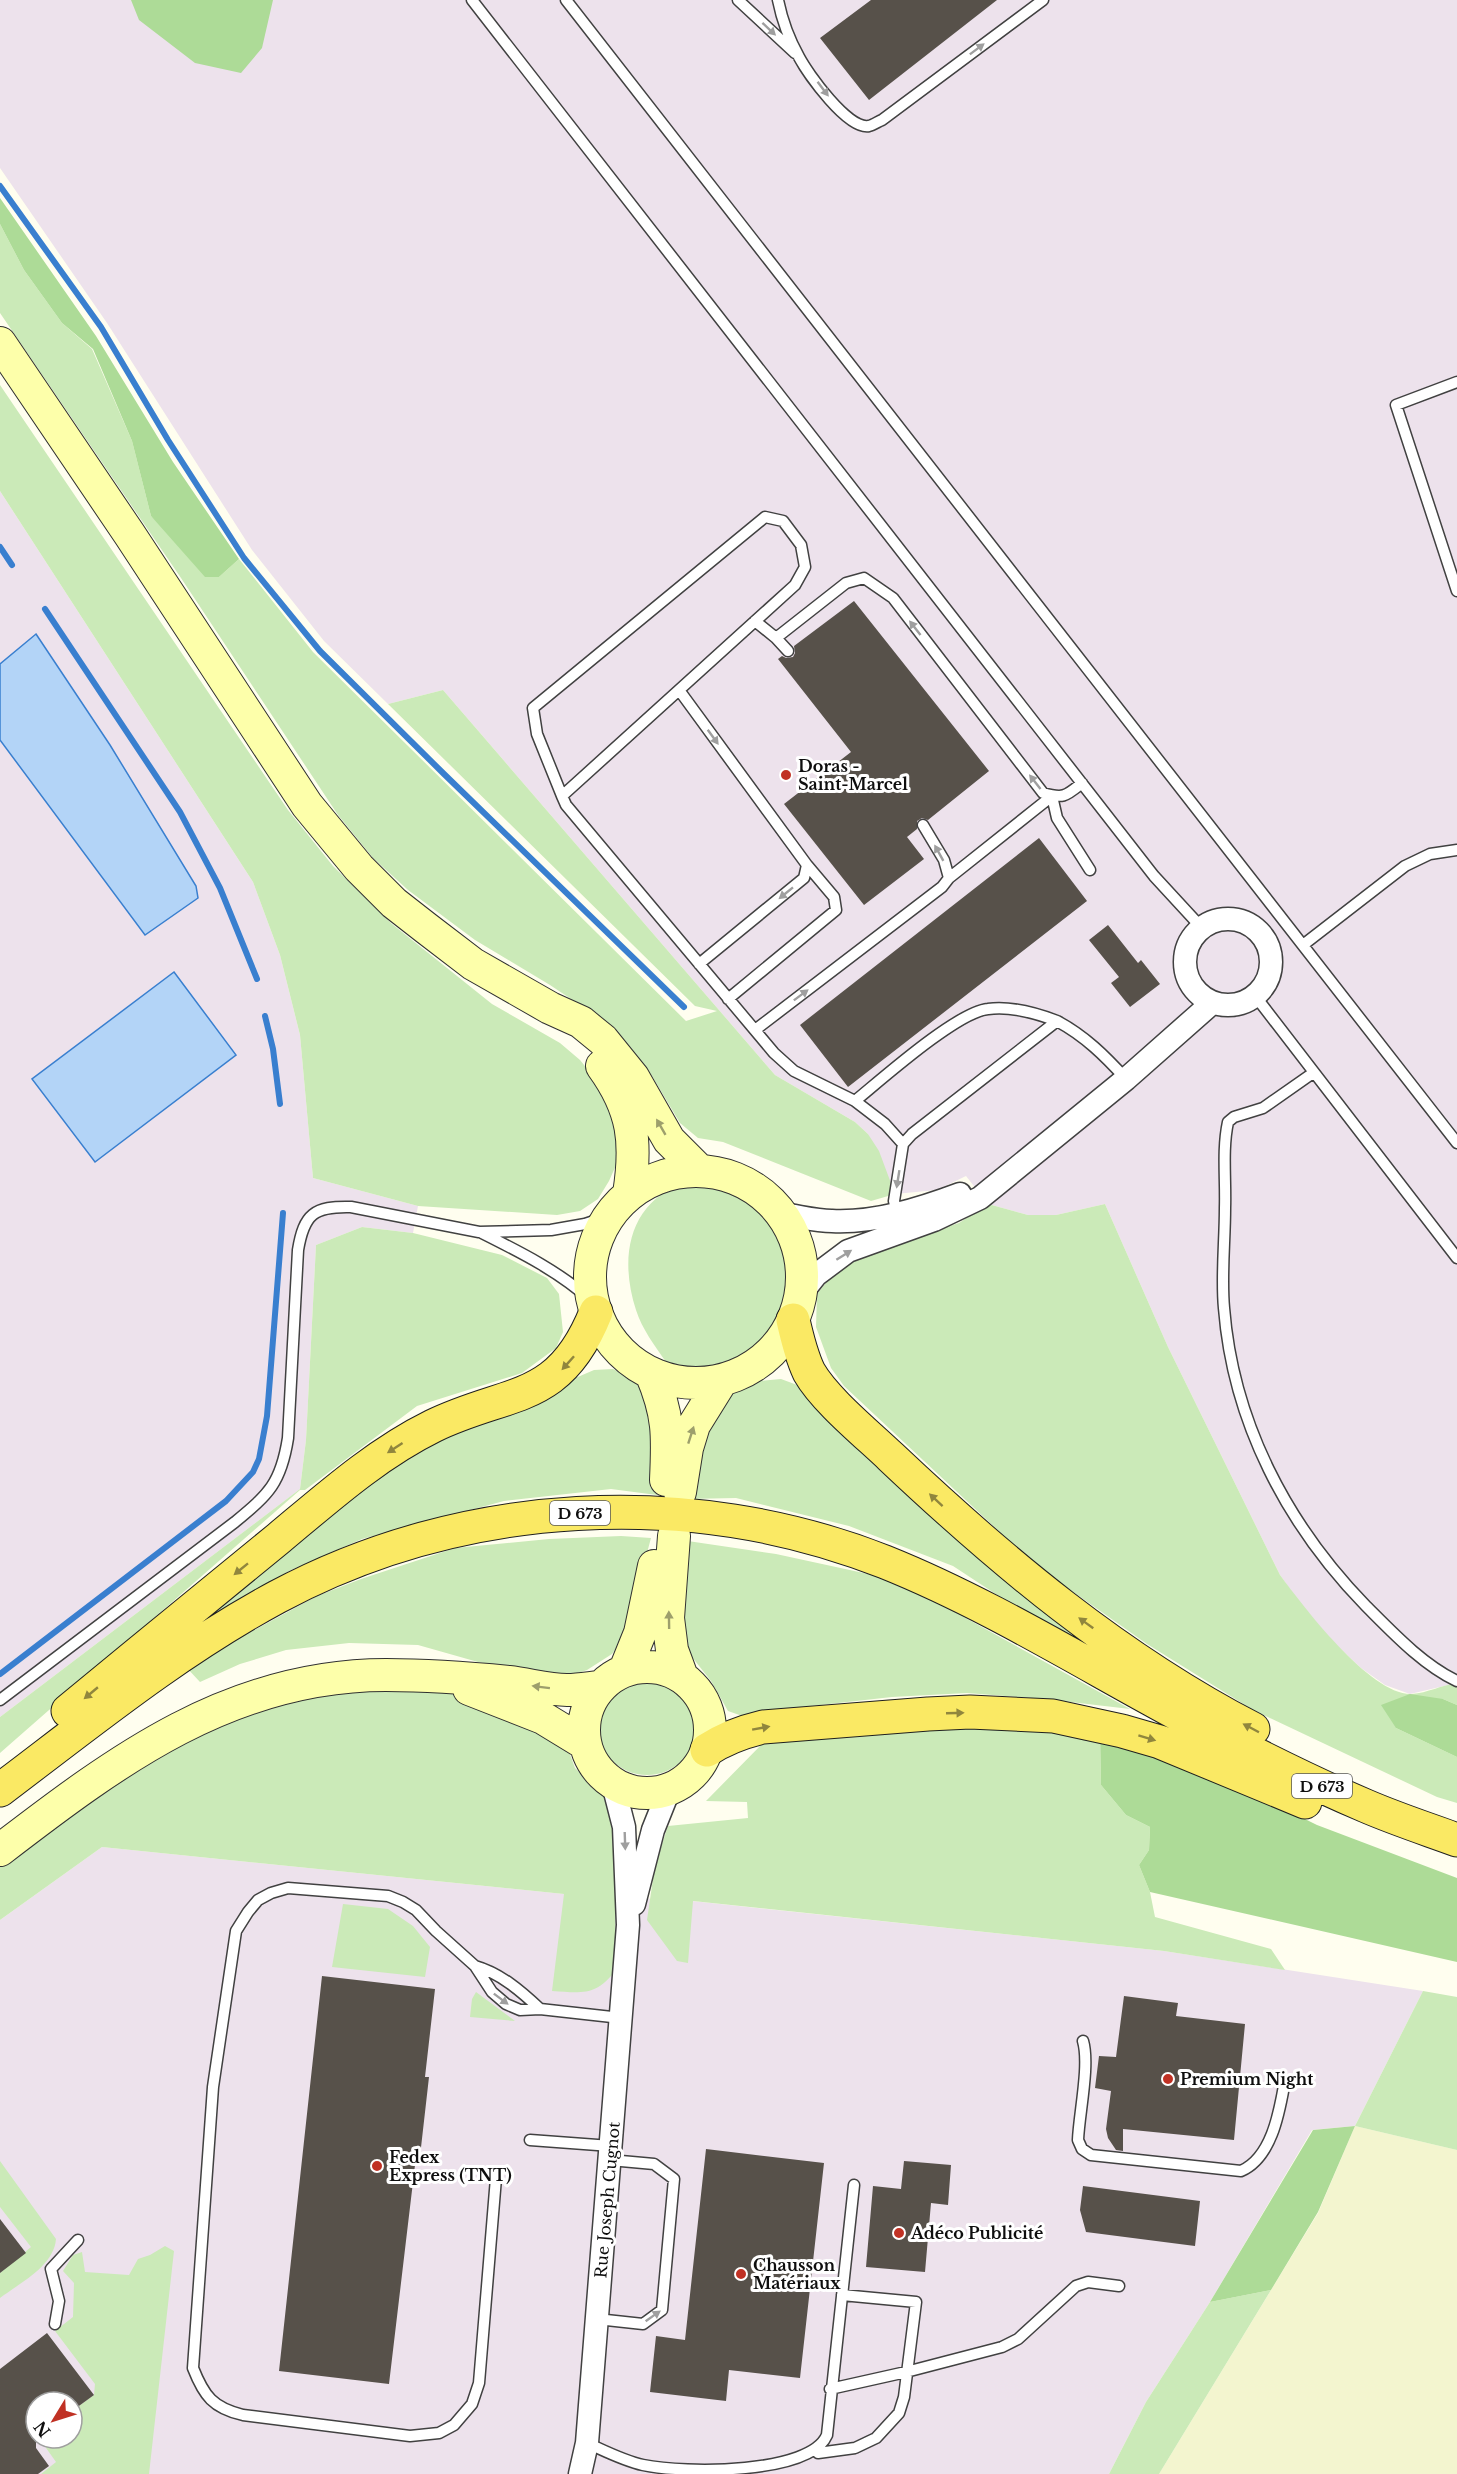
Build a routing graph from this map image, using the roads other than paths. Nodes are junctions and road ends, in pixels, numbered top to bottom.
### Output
1 (472, 0) edge
2 (566, 0) edge
3 (738, 0) edge
4 (778, 0) edge
5 (1043, 0) edge
6 (799, 58) junction
7 (0, 343) edge
8 (1457, 382) edge
9 (1457, 591) edge
10 (755, 621) junction
11 (776, 638) junction
12 (788, 651) dead end
13 (679, 690) junction
14 (1082, 783) junction
15 (562, 796) junction
16 (1052, 796) junction
17 (923, 825) dead end
18 (1457, 850) edge
19 (807, 866) junction
20 (1090, 870) dead end
21 (949, 878) junction
22 (1201, 927) junction
23 (1303, 945) junction
24 (699, 964) junction
25 (1256, 997) junction
26 (728, 999) junction
27 (1212, 1003) junction
28 (550, 1008) junction
29 (1057, 1021) junction
30 (755, 1030) junction
31 (1313, 1073) junction
32 (1126, 1079) junction
33 (855, 1101) junction
34 (1457, 1143) edge
35 (903, 1144) junction
36 (700, 1171) junction
37 (1004, 1179) junction
38 (619, 1205) junction
39 (781, 1214) junction
40 (897, 1214) junction
41 (479, 1232) junction
42 (1457, 1258) edge
43 (594, 1307) junction
44 (797, 1307) junction
45 (651, 1373) junction
46 (722, 1380) junction
47 (625, 1670) junction
48 (682, 1677) junction
49 (437, 1678) junction
50 (1457, 1681) edge
51 (599, 1687) junction
52 (0, 1700) edge
53 (584, 1743) junction
54 (707, 1750) junction
55 (0, 1767) edge
56 (613, 1784) junction
57 (0, 1790) edge
58 (669, 1790) junction
59 (1457, 1821) edge
60 (1457, 1840) edge
61 (1457, 1845) edge
62 (0, 1850) edge
63 (628, 1925) junction
64 (475, 1966) junction
65 (540, 2009) junction
66 (621, 2018) junction
67 (1083, 2041) dead end
68 (1284, 2086) dead end
69 (530, 2140) dead end
70 (611, 2153) junction
71 (496, 2178) dead end
72 (854, 2185) dead end
73 (78, 2240) dead end
74 (1119, 2286) dead end
75 (842, 2295) junction
76 (597, 2319) junction
77 (55, 2324) dead end
78 (906, 2373) junction
79 (830, 2389) junction
80 (587, 2443) junction
81 (818, 2453) junction
82 (580, 2474) edge

1 - 14 lane
2 - 23 lane
3 -> 6 lane
4 - 6 lane
6 -> 5 lane
7 - 28 main road
8 - 9 lane
10 - 11 lane
10 - 13 lane
10 - 15 lane
11 - 12 lane
16 -> 11 lane
13 - 15 lane
13 -> 19 lane
14 - 16 lane
14 - 22 lane
15 - 24 lane
16 - 20 lane
16 - 21 lane
21 -> 17 lane
18 - 23 lane
19 -> 24 lane
19 - 26 lane
30 -> 21 lane
22 - 25 street
22 - 27 street
23 - 34 lane
24 - 26 lane
25 - 27 street
25 - 31 lane
26 - 30 lane
27 - 32 street
36 -> 28 main road
28 - 38 main road
29 - 32 lane
29 - 33 lane
29 - 35 lane
30 - 33 lane
31 - 42 lane
31 - 50 lane
32 - 37 street
33 - 35 lane
35 -> 40 lane
36 - 38 main road
36 - 39 main road
37 - 40 street
44 -> 37 street
38 - 41 lane
38 - 43 main road
39 - 40 street
39 - 44 main road
41 - 43 lane
41 - 52 lane
43 - 45 main road
43 -> 55 main road
44 - 46 main road
59 -> 44 main road
45 - 46 main road
45 -> 46 main road
47 - 48 main road
48 -> 47 main road
47 - 51 main road
48 - 54 main road
51 -> 49 main road
49 - 53 main road
49 - 62 main road
51 - 53 main road
53 - 56 main road
54 - 58 main road
54 -> 61 main road
56 - 58 main road
56 -> 63 street, Rue Joseph Cugnot
57 - 60 main road, D 673
58 - 63 street, Rue Joseph Cugnot
63 - 66 street, Rue Joseph Cugnot
64 - 65 lane
64 -> 65 lane
64 - 71 lane
65 - 66 lane
66 - 70 street, Rue Joseph Cugnot
67 - 68 lane
69 - 70 lane
70 - 76 street, Rue Joseph Cugnot
76 -> 70 lane
72 - 75 lane
73 - 77 lane
74 - 78 lane
75 - 78 lane
75 - 79 lane
76 - 80 street, Rue Joseph Cugnot
78 - 79 lane
78 - 81 lane
79 - 81 lane
80 - 81 lane
80 - 82 street, Rue Joseph Cugnot

